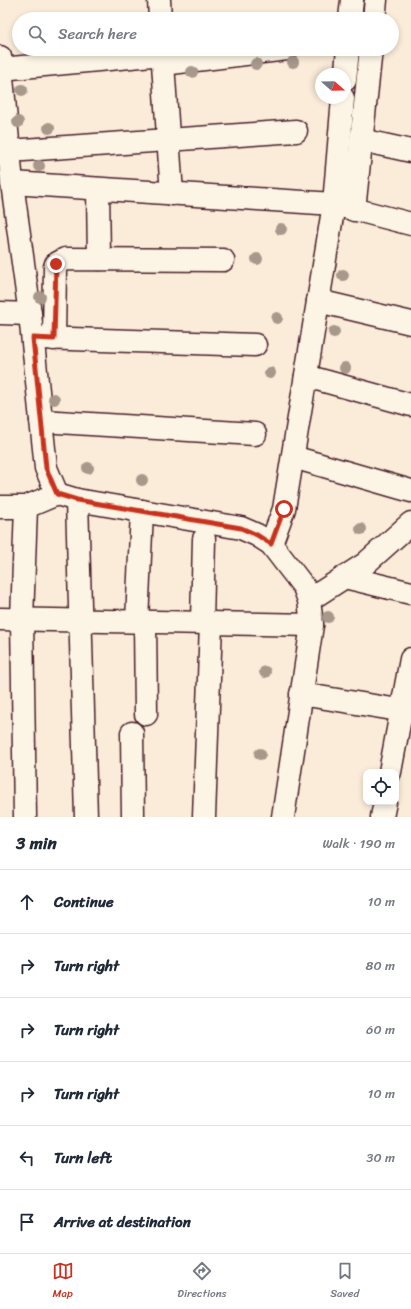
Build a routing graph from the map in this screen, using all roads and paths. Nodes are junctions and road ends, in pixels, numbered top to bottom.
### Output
1 (159, 0) edge
2 (352, 0) edge
3 (376, 0) edge
4 (160, 12) edge
5 (351, 12) edge
6 (375, 12) edge
7 (163, 56) edge
8 (347, 56) edge
9 (370, 56) edge
10 (1, 63) edge
11 (346, 68) edge
12 (343, 104) edge
13 (296, 131) dead end
14 (361, 140) junction
15 (168, 141) junction
16 (9, 151) junction
17 (411, 151) edge
18 (8, 187) edge
19 (98, 189) junction
20 (172, 194) junction
21 (344, 207) junction
22 (411, 224) edge
23 (99, 259) junction
24 (223, 260) dead end
25 (318, 301) junction
26 (0, 314) edge
27 (30, 314) junction
28 (411, 323) edge
29 (44, 339) junction
30 (255, 345) dead end
31 (306, 376) junction
32 (411, 405) edge
33 (42, 421) junction
34 (255, 434) dead end
35 (293, 457) junction
36 (411, 491) edge
37 (67, 497) junction
38 (0, 507) edge
39 (26, 507) junction
40 (142, 511) junction
41 (411, 523) edge
42 (204, 539) dead end
43 (271, 544) junction
44 (345, 577) junction
45 (411, 593) edge
46 (310, 600) junction
47 (0, 619) edge
48 (22, 619) junction
49 (82, 620) junction
50 (141, 621) junction
51 (206, 622) junction
52 (312, 625) junction
53 (411, 659) edge
54 (301, 694) junction
55 (406, 712) edge
56 (146, 714) dead end
57 (132, 733) dead end
58 (391, 769) edge
59 (384, 805) edge
60 (25, 817) edge
61 (86, 817) edge
62 (133, 817) edge
63 (204, 817) edge
64 (283, 817) edge
65 (382, 817) edge

1 - 4 street
2 - 5 street
3 - 6 street
7 - 10 street
7 - 15 street
8 - 11 street
9 - 14 street
10 - 16 street
12 - 21 street
13 - 15 street
14 - 17 street
14 - 21 street
15 - 16 street
15 - 20 street
16 - 18 street
18 - 19 street
18 - 27 street
19 - 20 street
19 - 23 street
20 - 21 street
21 - 22 street
21 - 25 street
23 - 24 street
23 - 29 street
25 - 28 street
25 - 31 street
26 - 27 street
27 - 29 street
29 - 30 street
29 - 33 street
31 - 32 street
31 - 35 street
33 - 34 street
33 - 37 street
35 - 36 street
35 - 43 street
37 - 39 street
37 - 40 street
37 - 49 street
38 - 39 street
39 - 48 street
40 - 43 street
40 - 50 street
41 - 44 street
42 - 51 street
43 - 46 street
44 - 45 street
44 - 46 street
46 - 52 street
47 - 48 street
48 - 49 street
48 - 60 street
49 - 50 street
49 - 61 street
50 - 51 street
50 - 56 street
51 - 52 street
51 - 63 street
52 - 54 street
53 - 55 street
54 - 55 street
54 - 64 street
55 - 58 street
57 - 62 street
59 - 65 street

